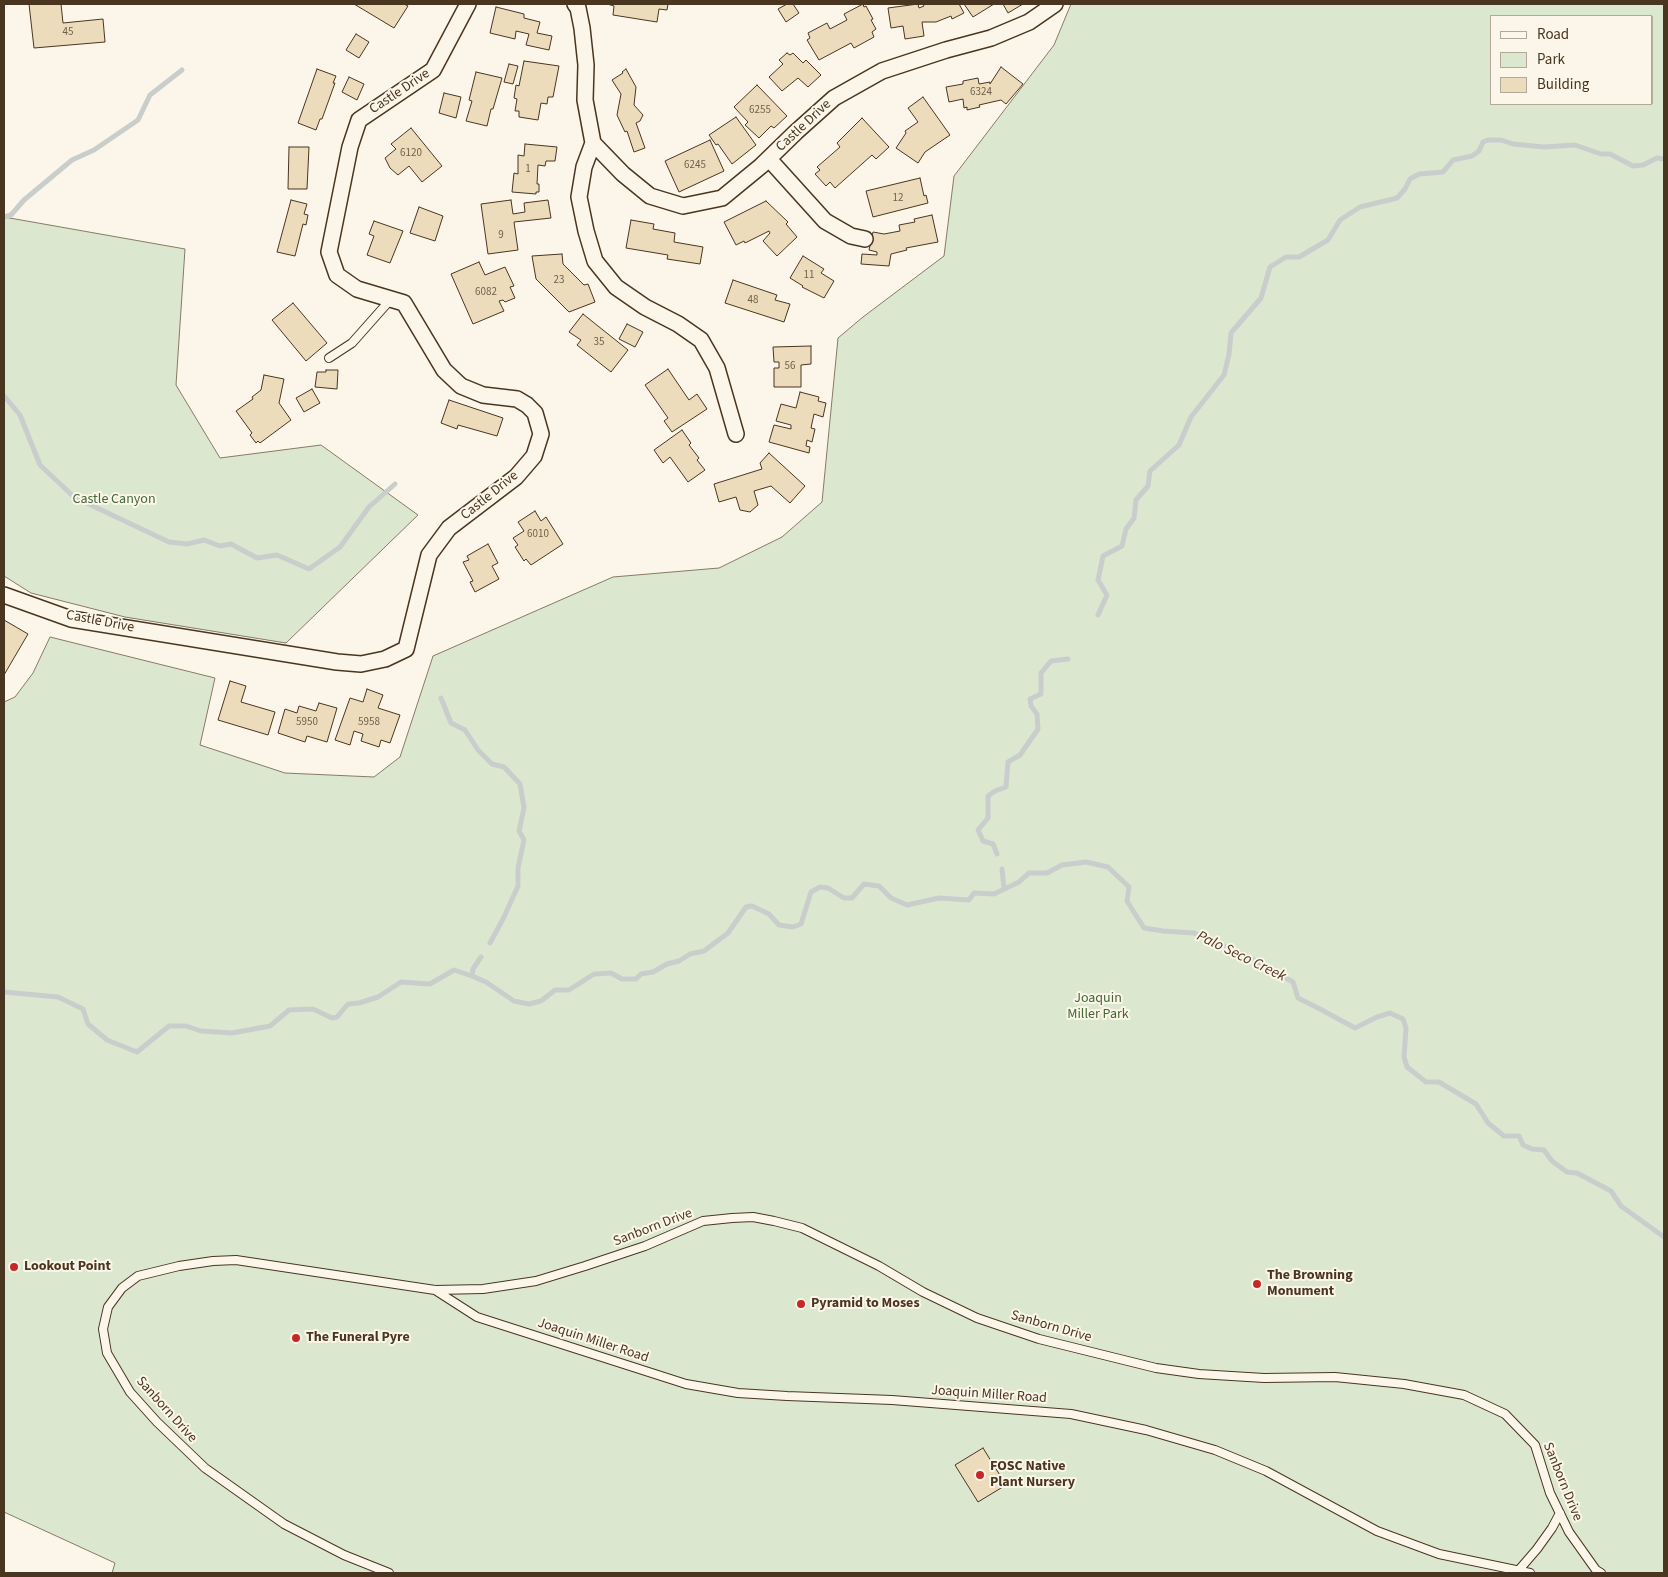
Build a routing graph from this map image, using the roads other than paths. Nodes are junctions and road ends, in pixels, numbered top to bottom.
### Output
1 (468, 4) edge
2 (575, 4) edge
3 (1055, 4) edge
4 (593, 143) junction
5 (769, 159) junction
6 (865, 239) dead end
7 (391, 299) junction
8 (329, 358) dead end
9 (736, 434) dead end
10 (4, 595) edge
11 (435, 1290) junction
12 (1560, 1513) junction
13 (1518, 1571) junction
14 (389, 1573) edge
15 (1530, 1573) edge
16 (1601, 1573) edge

1 - 7 street, Castle Drive
2 - 4 street
3 - 5 street, Castle Drive
4 - 5 street, Castle Drive
4 - 9 street
5 - 6 street
7 - 8 lane
7 - 10 street, Castle Drive
11 - 12 lane, Sanborn Drive
11 - 13 lane, Joaquin Miller Road
11 - 14 lane, Sanborn Drive
12 - 13 lane
12 - 16 lane, Sanborn Drive
13 - 15 lane, Joaquin Miller Road

